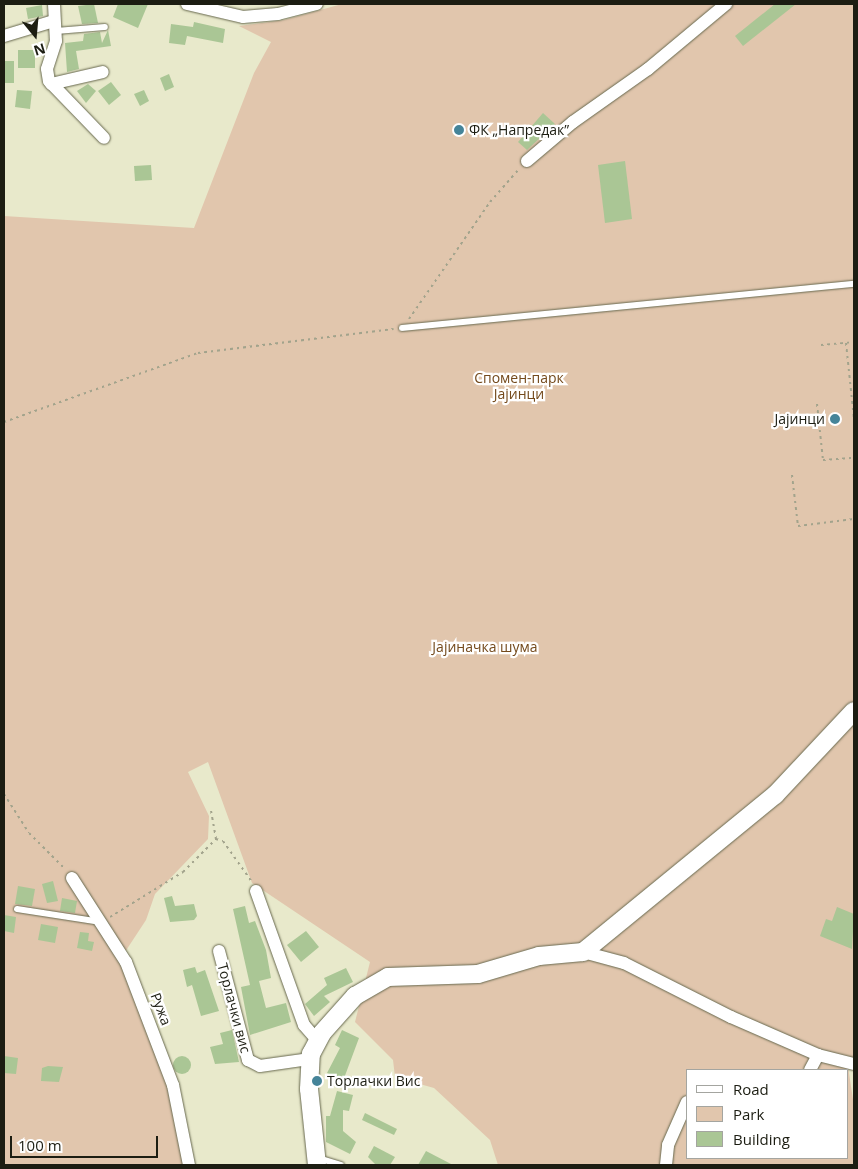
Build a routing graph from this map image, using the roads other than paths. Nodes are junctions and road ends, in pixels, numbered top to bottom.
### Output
1 (54, 4) edge
2 (187, 4) edge
3 (317, 4) edge
4 (726, 4) edge
5 (55, 26) junction
6 (105, 26) dead end
7 (4, 36) edge
8 (103, 72) dead end
9 (51, 84) junction
10 (104, 138) dead end
11 (527, 161) road end
12 (854, 284) edge
13 (402, 328) road end
14 (854, 711) edge
15 (72, 878) road end
16 (256, 891) road end
17 (17, 910) dead end
18 (102, 922) junction
19 (219, 951) dead end
20 (583, 952) junction
21 (317, 1040) junction
22 (818, 1055) junction
23 (309, 1059) junction
24 (854, 1064) edge
25 (811, 1069) edge
26 (686, 1104) edge
27 (317, 1162) edge
28 (189, 1165) edge
29 (341, 1165) edge
30 (666, 1165) edge

1 - 5 street
2 - 3 street
4 - 11 street
5 - 6 lane
5 - 7 street
5 - 9 street
8 - 9 street
9 - 10 street
12 - 13 lane
14 - 20 street
15 - 18 street, Ружа
16 - 21 street
17 - 18 lane
18 - 28 street, Ружа
19 - 23 street, Торлачки вис
20 - 21 street
20 - 22 street
21 - 23 street
22 - 24 street
22 - 25 street
23 - 27 street
26 - 30 street
27 - 29 lane

